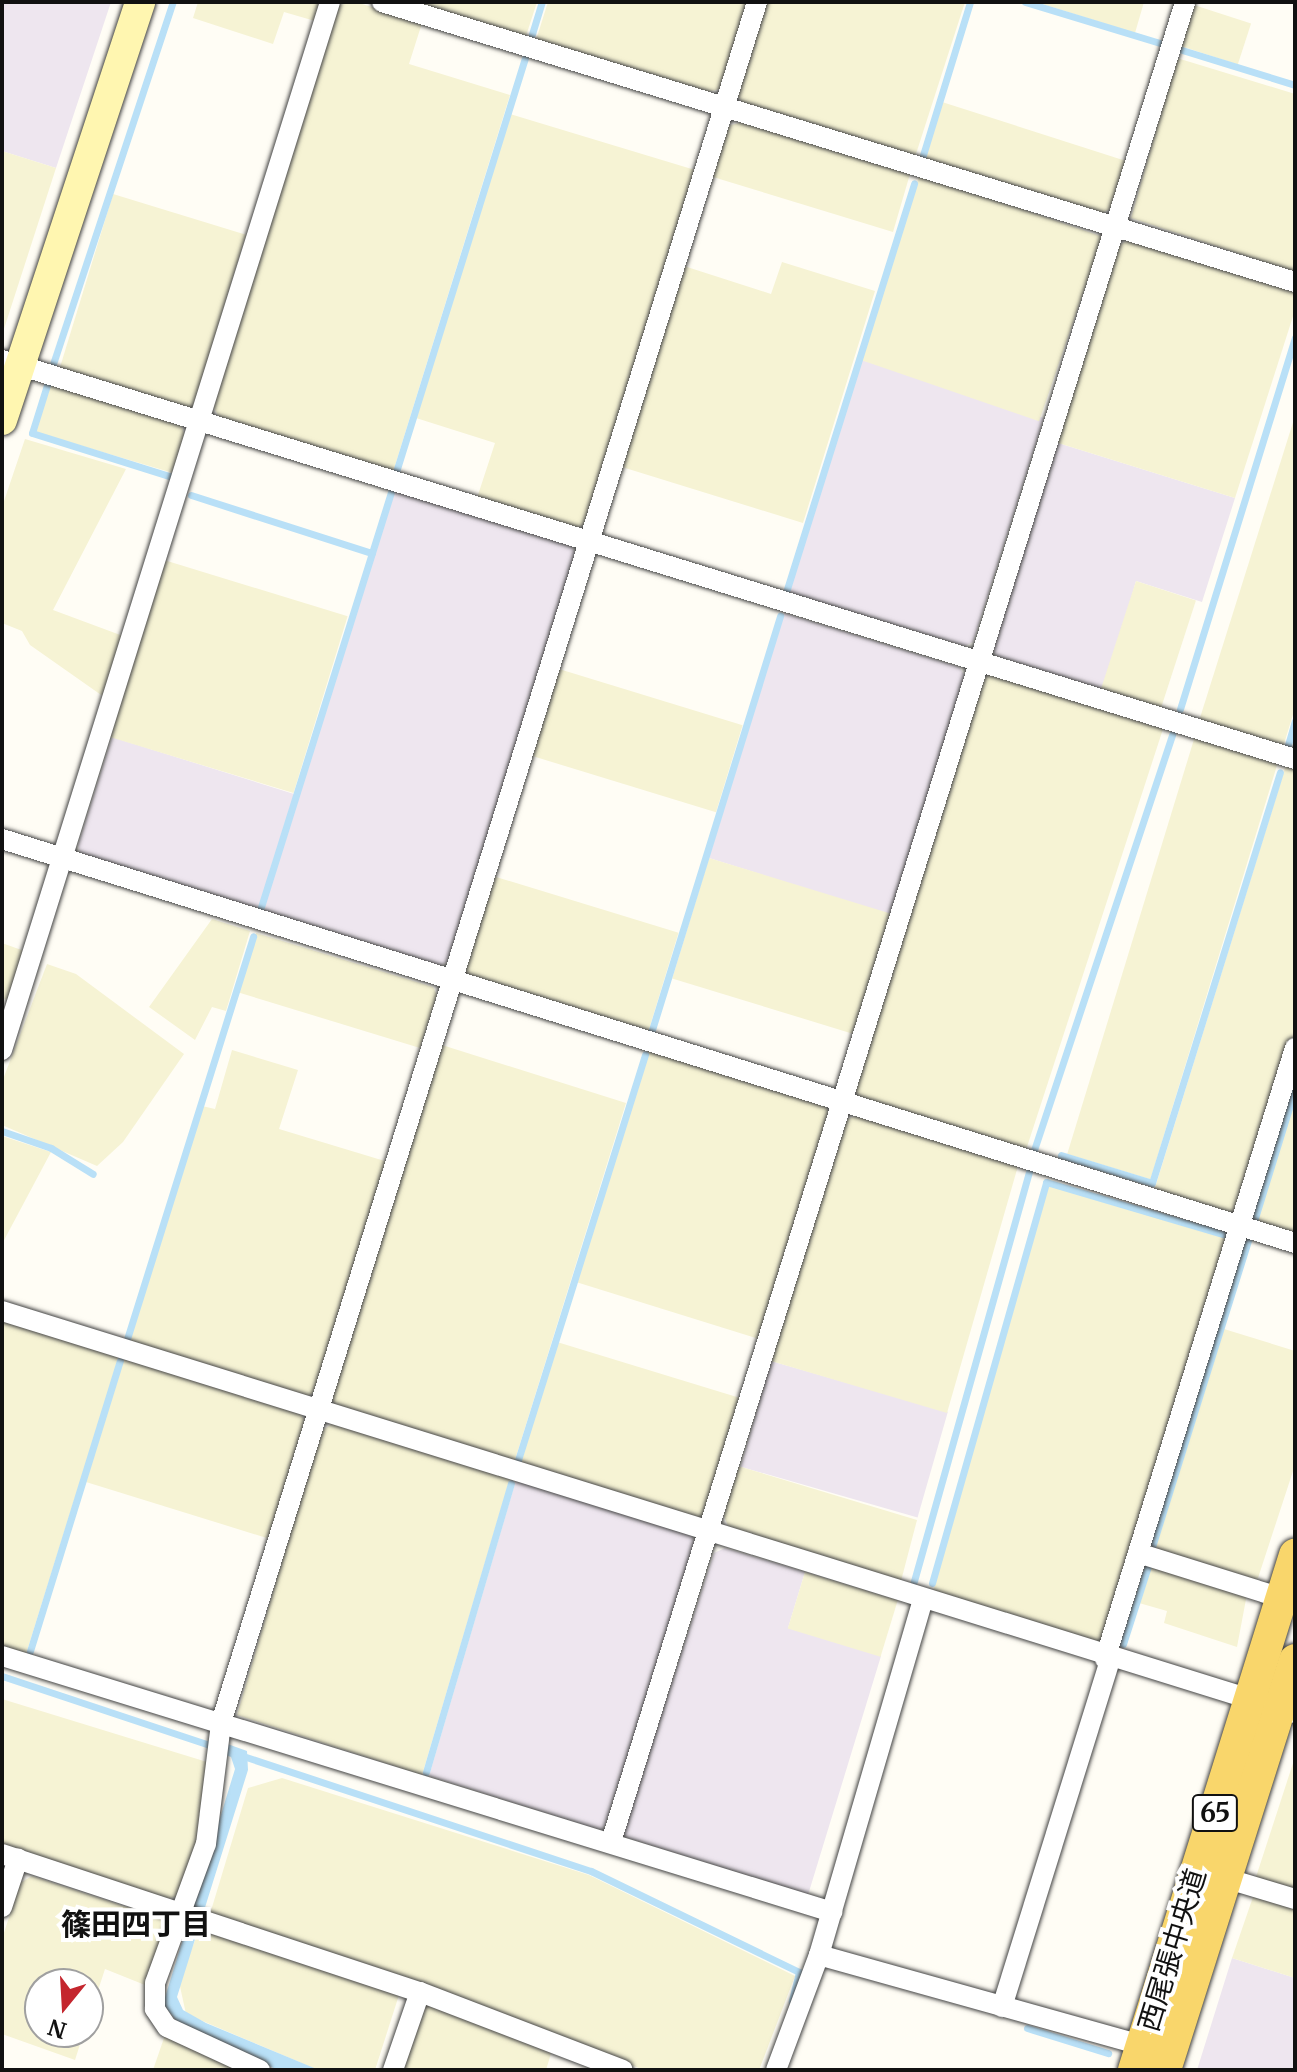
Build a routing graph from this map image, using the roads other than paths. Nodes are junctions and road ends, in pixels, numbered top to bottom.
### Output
1 (140, 2) edge
2 (330, 2) edge
3 (382, 2) edge
4 (757, 2) edge
5 (1185, 2) edge
6 (724, 107) junction
7 (1117, 228) junction
8 (1295, 282) edge
9 (11, 363) edge
10 (2, 420) edge
11 (198, 421) junction
12 (588, 541) junction
13 (977, 661) junction
14 (1295, 759) edge
15 (2, 839) edge
16 (63, 860) junction
17 (449, 983) junction
18 (1295, 1048) edge
19 (2, 1050) edge
20 (841, 1103) junction
21 (1239, 1226) junction
22 (1295, 1243) edge
23 (2, 1311) edge
24 (318, 1409) junction
25 (708, 1531) junction
26 (1138, 1553) junction
27 (1295, 1555) edge
28 (1282, 1598) junction
29 (922, 1602) junction
30 (2, 1656) edge
31 (1107, 1659) junction
32 (1295, 1660) edge
33 (1275, 1709) edge
34 (217, 1738) junction
35 (611, 1842) junction
36 (10, 1856) edge
37 (1225, 1878) junction
38 (1295, 1899) edge
39 (2, 1907) edge
40 (832, 1912) junction
41 (191, 1915) junction
42 (819, 1955) junction
43 (420, 1992) junction
44 (1002, 2007) junction
45 (1138, 2057) edge
46 (260, 2070) edge
47 (393, 2070) edge
48 (623, 2070) edge
49 (776, 2070) edge
50 (1165, 2070) edge

1 - 9 street
2 - 11 street
3 - 6 street
4 - 6 street
5 - 7 street
6 - 7 street
6 - 12 street
7 - 8 street
7 - 13 street
9 - 10 street
9 - 11 street
11 - 12 street
11 - 16 street
12 - 13 street
12 - 17 street
13 - 14 street
13 - 20 street
15 - 16 street
16 - 17 street
16 - 19 street
17 - 20 street
17 - 24 street
18 - 21 street
20 - 21 street
20 - 25 street
21 - 22 street
21 - 26 street
23 - 24 street
24 - 25 street
24 - 34 street
25 - 29 street
25 - 35 street
26 - 28 street
26 - 31 street
27 - 28 main road, 西尾張中央道 / 65
28 - 33 main road, 西尾張中央道 / 65
29 - 31 street
29 - 40 street
30 - 34 street
31 - 33 street
31 - 44 street
32 - 33 main road, 西尾張中央道 / 65
33 - 37 main road, 西尾張中央道 / 65
33 - 45 main road, 西尾張中央道 / 65
34 - 35 street
34 - 41 street
35 - 40 street
36 - 39 street
36 - 41 street
37 - 38 street
37 - 50 main road, 西尾張中央道 / 65
40 - 42 street
41 - 43 street
41 - 46 street
42 - 44 street
42 - 49 street
43 - 47 street
43 - 48 street
44 - 45 street

